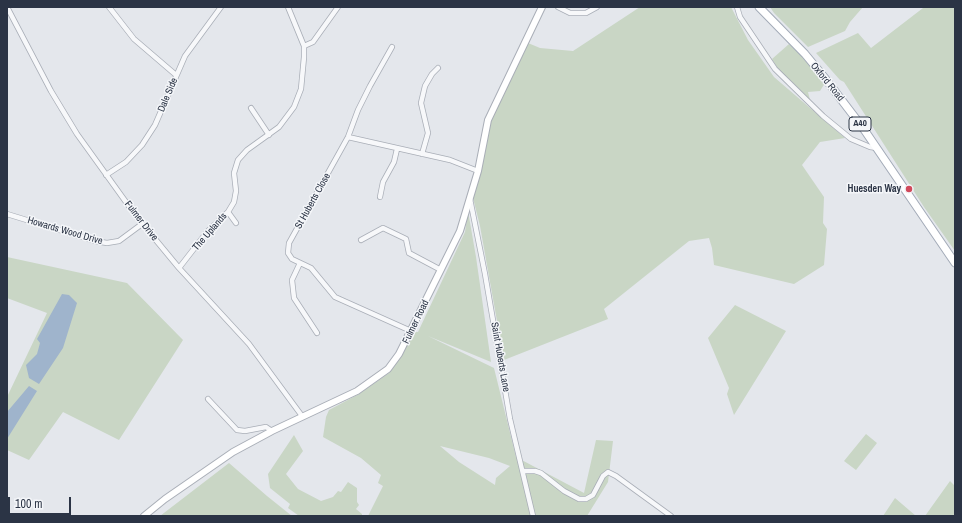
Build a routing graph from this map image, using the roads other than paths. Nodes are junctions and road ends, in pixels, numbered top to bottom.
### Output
1 (7, 7) edge
2 (109, 7) edge
3 (221, 7) edge
4 (288, 7) edge
5 (338, 7) edge
6 (542, 7) edge
7 (558, 7) edge
8 (597, 7) edge
9 (736, 7) edge
10 (759, 7) edge
11 (304, 46) junction
12 (392, 47) dead end
13 (438, 68) dead end
14 (176, 75) junction
15 (251, 108) dead end
16 (269, 135) junction
17 (348, 137) junction
18 (877, 148) junction
19 (397, 149) junction
20 (422, 154) junction
21 (478, 171) junction
22 (106, 175) junction
23 (380, 197) dead end
24 (470, 197) junction
25 (228, 212) junction
26 (7, 214) edge
27 (236, 223) dead end
28 (142, 224) junction
29 (361, 240) dead end
30 (300, 263) junction
31 (955, 263) edge
32 (179, 268) junction
33 (441, 270) junction
34 (411, 331) junction
35 (317, 333) dead end
36 (208, 399) dead end
37 (302, 416) junction
38 (272, 431) junction
39 (523, 471) junction
40 (144, 516) edge
41 (533, 516) edge
42 (671, 516) edge

1 - 22 street, Fulmer Drive
2 - 14 street
3 - 14 street, Dale Side
4 - 11 street, The Uplands
5 - 11 street
6 - 21 street, Fulmer Road
7 - 8 street
9 - 18 street
10 - 18 main road, Oxford Road / A40
11 - 16 street, The Uplands
12 - 17 street, St Huberts Close
13 - 20 street
14 - 22 street, Dale Side
15 - 16 street
16 - 25 street, The Uplands
17 - 19 street
17 - 30 street, St Huberts Close
18 - 31 main road, Oxford Road / A40
19 - 20 street
19 - 23 street
20 - 21 street
21 - 24 street, Fulmer Road
22 - 28 street, Fulmer Drive
24 - 33 street, Fulmer Road
24 - 39 street, Saint Huberts Lane
25 - 27 street
25 - 32 street, The Uplands
26 - 28 street, Howards Wood Drive
28 - 32 street, Fulmer Drive
29 - 33 street
30 - 34 street, St Huberts Close
30 - 35 street
32 - 37 street, Fulmer Drive
33 - 34 street, Fulmer Road
34 - 37 street, Fulmer Road
36 - 38 street
37 - 38 street, Fulmer Road
38 - 40 street, Fulmer Road
39 - 41 street, Saint Huberts Lane
39 - 42 street

